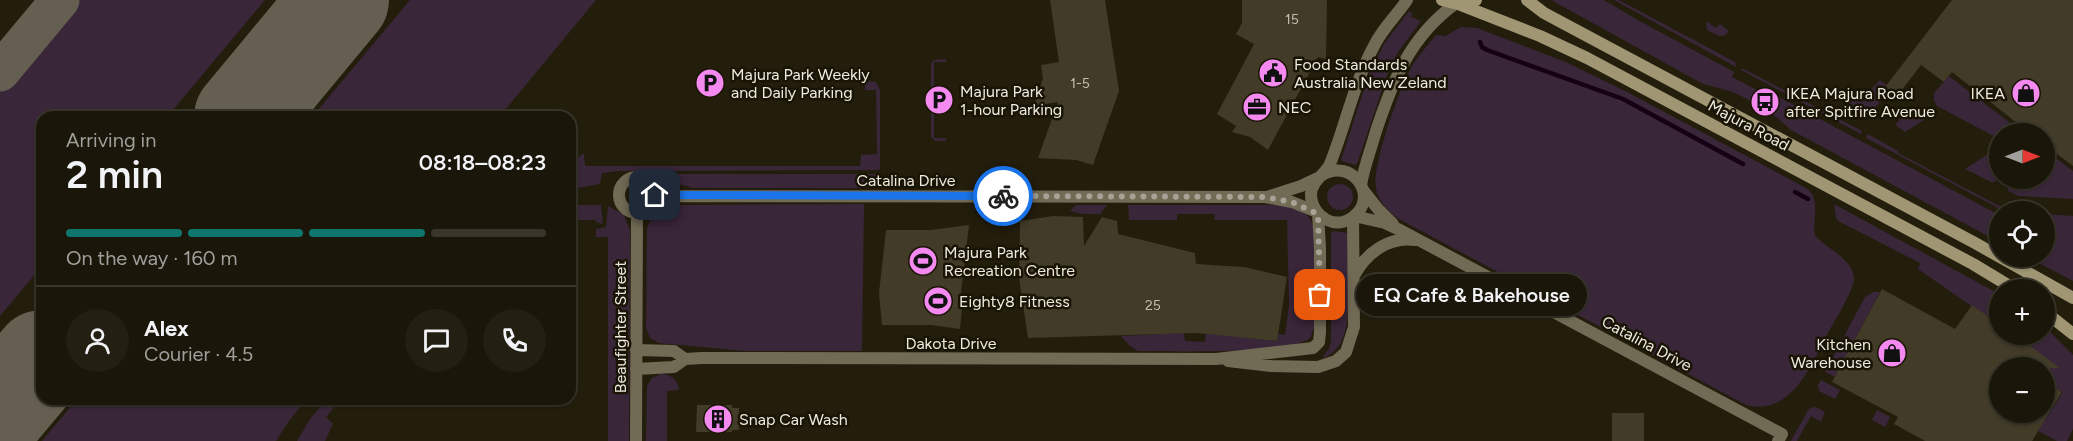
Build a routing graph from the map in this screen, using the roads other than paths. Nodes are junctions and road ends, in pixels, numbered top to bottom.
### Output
1 (1407, 0) edge
2 (1442, 0) edge
3 (1476, 0) edge
4 (1527, 0) edge
5 (1457, 4) junction
6 (1321, 176) junction
7 (1362, 187) junction
8 (655, 195) junction
9 (1265, 197) junction
10 (637, 213) junction
11 (1317, 213) junction
12 (1354, 216) junction
13 (1400, 230) junction
14 (1424, 243) junction
15 (1354, 277) junction
16 (1998, 279) edge
17 (2073, 298) edge
18 (2055, 320) edge
19 (2073, 334) edge
20 (636, 350) junction
21 (685, 359) junction
22 (1216, 359) junction
23 (636, 369) junction
24 (1780, 438) edge
25 (636, 441) edge

1 - 6 street
2 - 5 main road, Majura Road
3 - 5 main road
4 - 17 main road, Majura Road
5 - 7 street
5 - 16 main road, Majura Road
6 - 7 street
6 - 9 street, Catalina Drive
6 - 11 street
7 - 12 street
7 - 13 street, Catalina Drive
8 - 9 street, Catalina Drive
8 - 10 street
8 - 10 street
9 - 11 street, Catalina Drive
10 - 20 street, Beaufighter Street
11 - 12 street
11 - 22 street
12 - 13 street, Catalina Drive
12 - 15 street
13 - 14 street, Catalina Drive
14 - 15 street
14 - 24 street, Catalina Drive
15 - 22 street
18 - 19 main road
20 - 21 street, Dakota Drive
20 - 23 street, Beaufighter Street
21 - 22 street, Dakota Drive
21 - 23 street, Dakota Drive
23 - 25 street, Beaufighter Street

